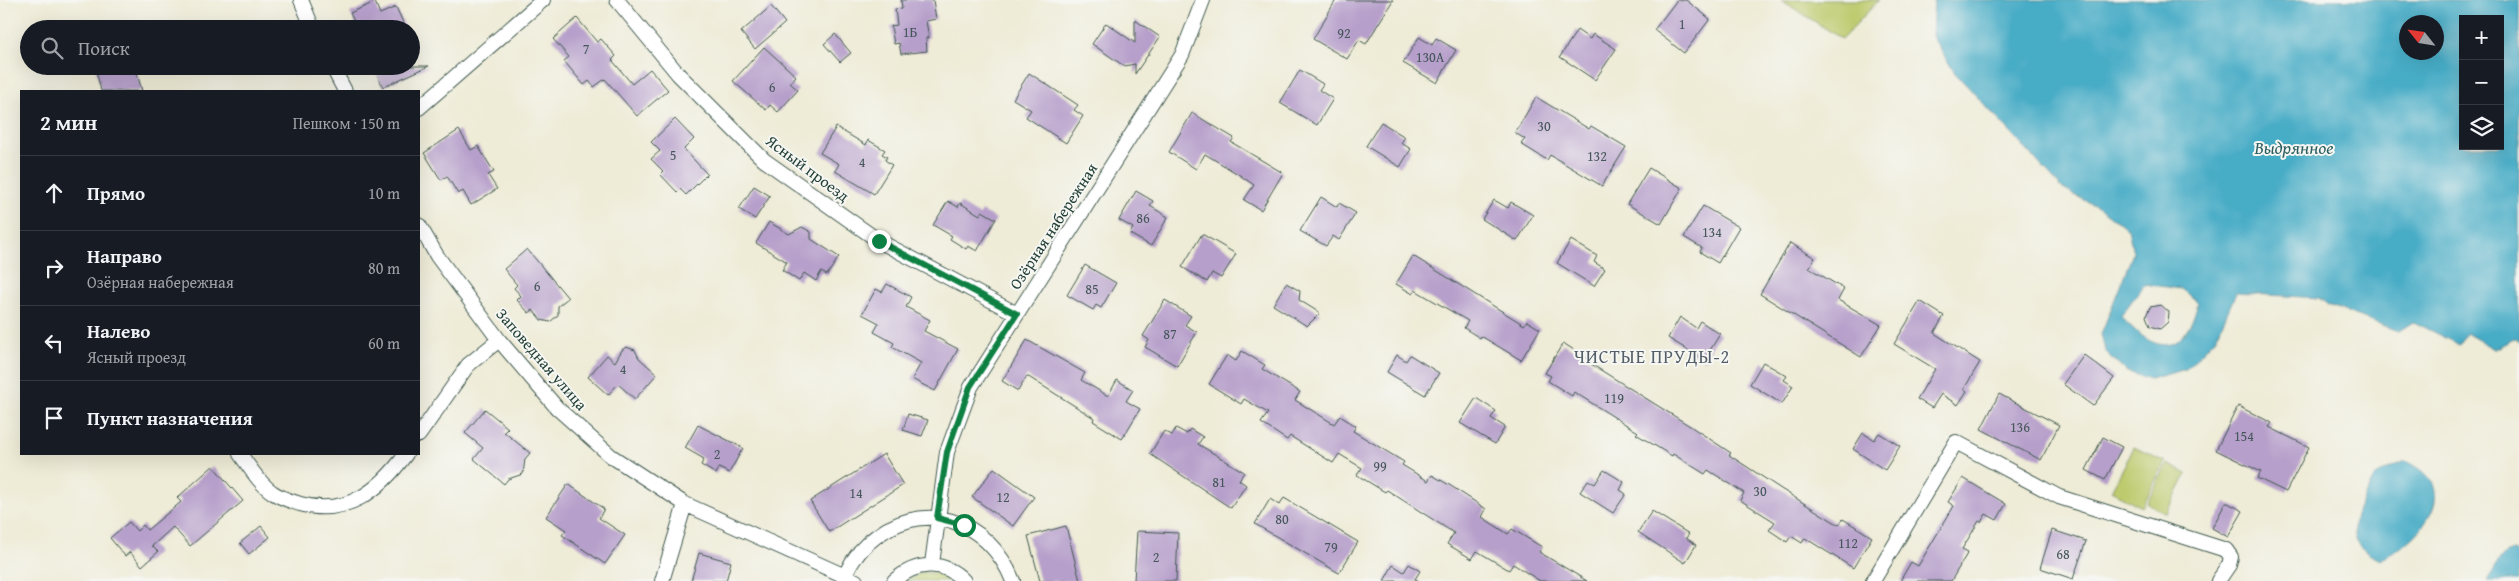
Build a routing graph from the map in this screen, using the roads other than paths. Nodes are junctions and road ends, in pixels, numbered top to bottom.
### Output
1 (301, 0) edge
2 (542, 0) edge
3 (617, 0) edge
4 (1203, 0) edge
5 (309, 20) edge
6 (337, 75) edge
7 (344, 90) edge
8 (420, 107) edge
9 (420, 227) edge
10 (1017, 314) junction
11 (499, 340) junction
12 (420, 434) edge
13 (241, 455) edge
14 (405, 455) edge
15 (684, 504) junction
16 (937, 518) junction
17 (932, 564) junction
18 (848, 579) edge
19 (662, 581) edge
20 (894, 581) edge
21 (964, 581) edge
22 (1013, 581) edge
23 (1873, 581) edge
24 (2218, 581) edge

1 - 5 street
2 - 8 street
3 - 10 street, Ясный проезд
4 - 10 street, Озёрная набережная
6 - 7 street
9 - 11 street, Заповедная улица
10 - 16 street, Озёрная набережная
11 - 12 street
11 - 15 street, Заповедная улица
13 - 14 street
15 - 18 street, Заповедная улица
15 - 19 street
16 - 17 street, Озёрная набережная
16 - 18 street
16 - 22 street
17 - 20 street
17 - 21 street
23 - 24 street

